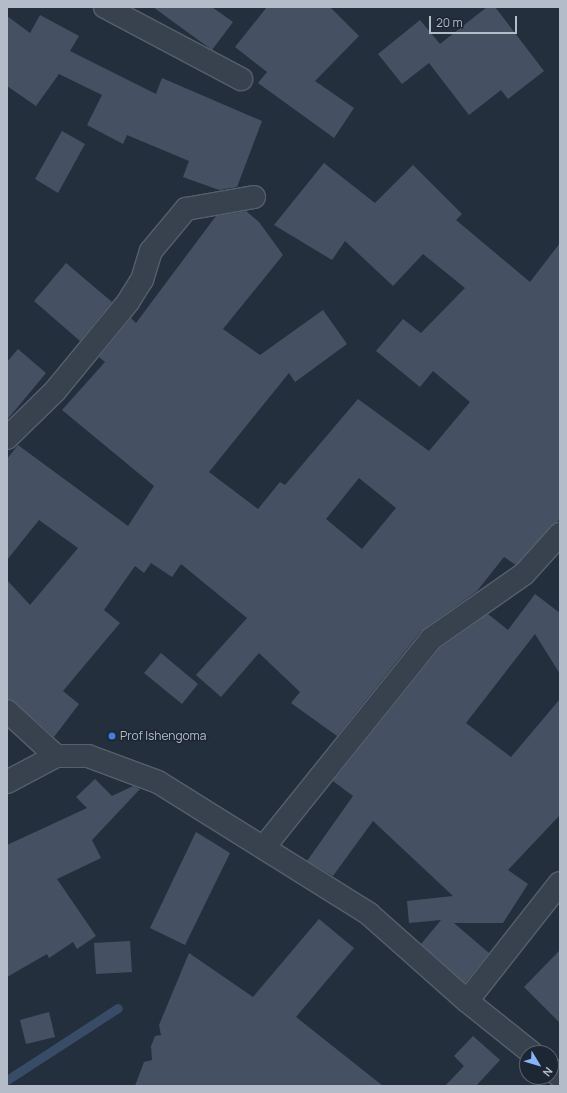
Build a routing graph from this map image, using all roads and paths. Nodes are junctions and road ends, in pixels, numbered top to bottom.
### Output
1 (105, 7) edge
2 (241, 79) dead end
3 (254, 197) dead end
4 (7, 438) edge
5 (560, 534) edge
6 (7, 711) edge
7 (56, 756) junction
8 (7, 782) edge
9 (264, 847) junction
10 (560, 883) edge
11 (467, 1001) junction
12 (522, 1045) edge

1 - 2 street
3 - 4 street
5 - 9 street
6 - 7 street
7 - 8 street
7 - 9 street
9 - 11 street
10 - 11 street
11 - 12 street

